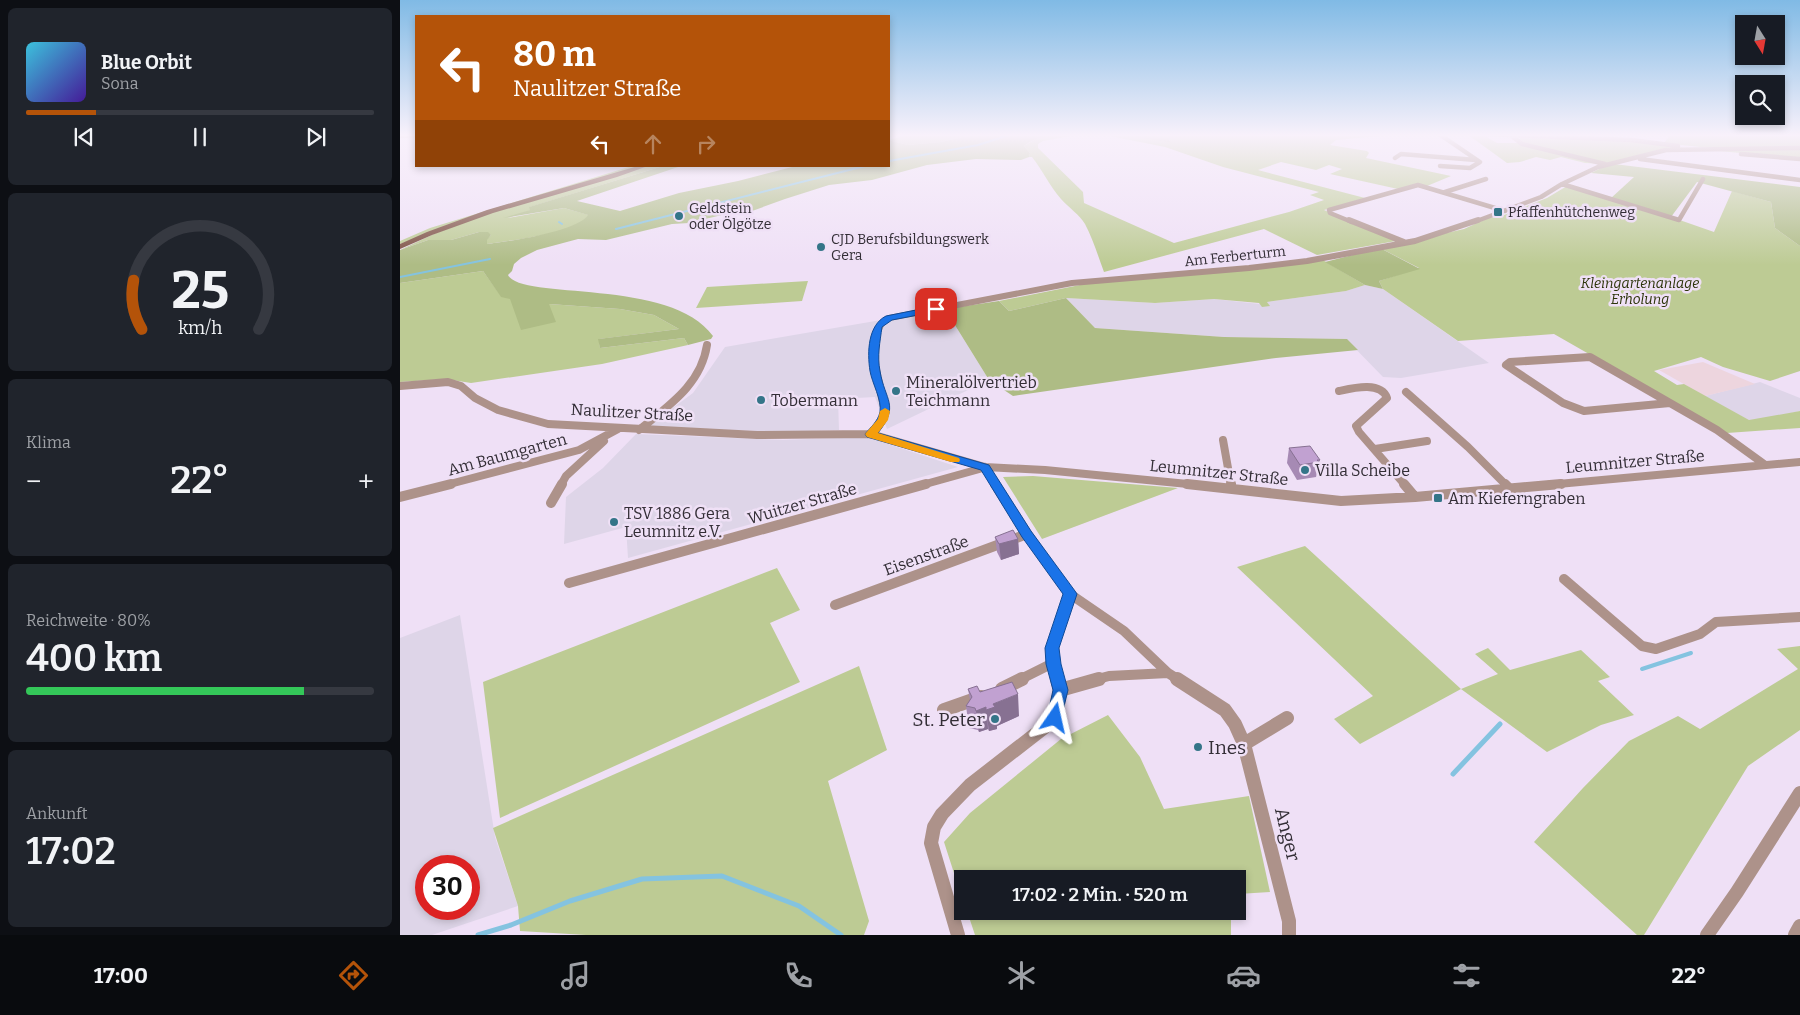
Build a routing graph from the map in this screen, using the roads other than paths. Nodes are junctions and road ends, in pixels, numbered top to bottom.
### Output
1 (606, 178) edge
2 (1573, 178) edge
3 (1781, 178) edge
4 (1486, 179) dead end
5 (1704, 179) dead end
6 (1800, 180) edge
7 (1562, 184) junction
8 (1445, 192) junction
9 (1506, 211) junction
10 (1404, 242) junction
11 (400, 247) edge
12 (706, 345) dead end
13 (400, 386) edge
14 (1339, 391) dead end
15 (1406, 392) dead end
16 (1671, 404) junction
17 (618, 429) junction
18 (639, 430) junction
19 (871, 434) junction
20 (1223, 440) dead end
21 (1427, 441) dead end
22 (1375, 450) junction
23 (1800, 462) edge
24 (1764, 464) junction
25 (985, 468) junction
26 (1509, 488) junction
27 (1232, 489) junction
28 (1415, 496) junction
29 (400, 497) edge
30 (551, 503) dead end
31 (1027, 534) junction
32 (1564, 579) dead end
33 (569, 583) dead end
34 (1070, 594) junction
35 (835, 605) dead end
36 (1800, 617) edge
37 (1053, 664) junction
38 (1168, 673) junction
39 (1060, 690) junction
40 (944, 710) dead end
41 (1287, 718) dead end
42 (1244, 744) junction
43 (1800, 792) edge
44 (1800, 926) edge
45 (958, 935) edge
46 (1288, 935) edge
47 (1707, 935) edge
48 (1795, 935) edge

1 - 11 main road
2 - 7 street, Am Ferberturm
3 - 6 street, Am Ferberturm
4 - 8 street
5 - 7 street
7 - 9 street, Am Ferberturm
8 - 9 street
8 - 10 street
9 - 10 street, Am Ferberturm
10 - 19 street, Am Ferberturm
12 - 18 street
13 - 17 street, Naulitzer Straße
14 - 22 street
15 - 26 street
16 - 16 street, Leumnitzer Straße
16 - 24 street, Leumnitzer Straße
17 - 18 street, Naulitzer Straße
17 - 29 street, Am Baumgarten
17 - 30 street
18 - 19 street, Naulitzer Straße
19 - 25 street, Naulitzer Straße
20 - 27 street
21 - 22 street
22 - 28 street
23 - 24 street, Leumnitzer Straße
24 - 26 street, Leumnitzer Straße
25 - 27 street, Leumnitzer Straße
25 - 31 street
25 - 33 street, Wuitzer Straße
26 - 28 street, Leumnitzer Straße
27 - 28 street, Leumnitzer Straße
31 - 34 street
31 - 35 street, Eisenstraße
32 - 36 street
34 - 37 street
34 - 38 street, Anger
37 - 39 street
37 - 40 street
38 - 39 street
38 - 42 street, Anger
39 - 45 street
41 - 42 street
42 - 46 street, Anger
43 - 47 street
44 - 48 street

